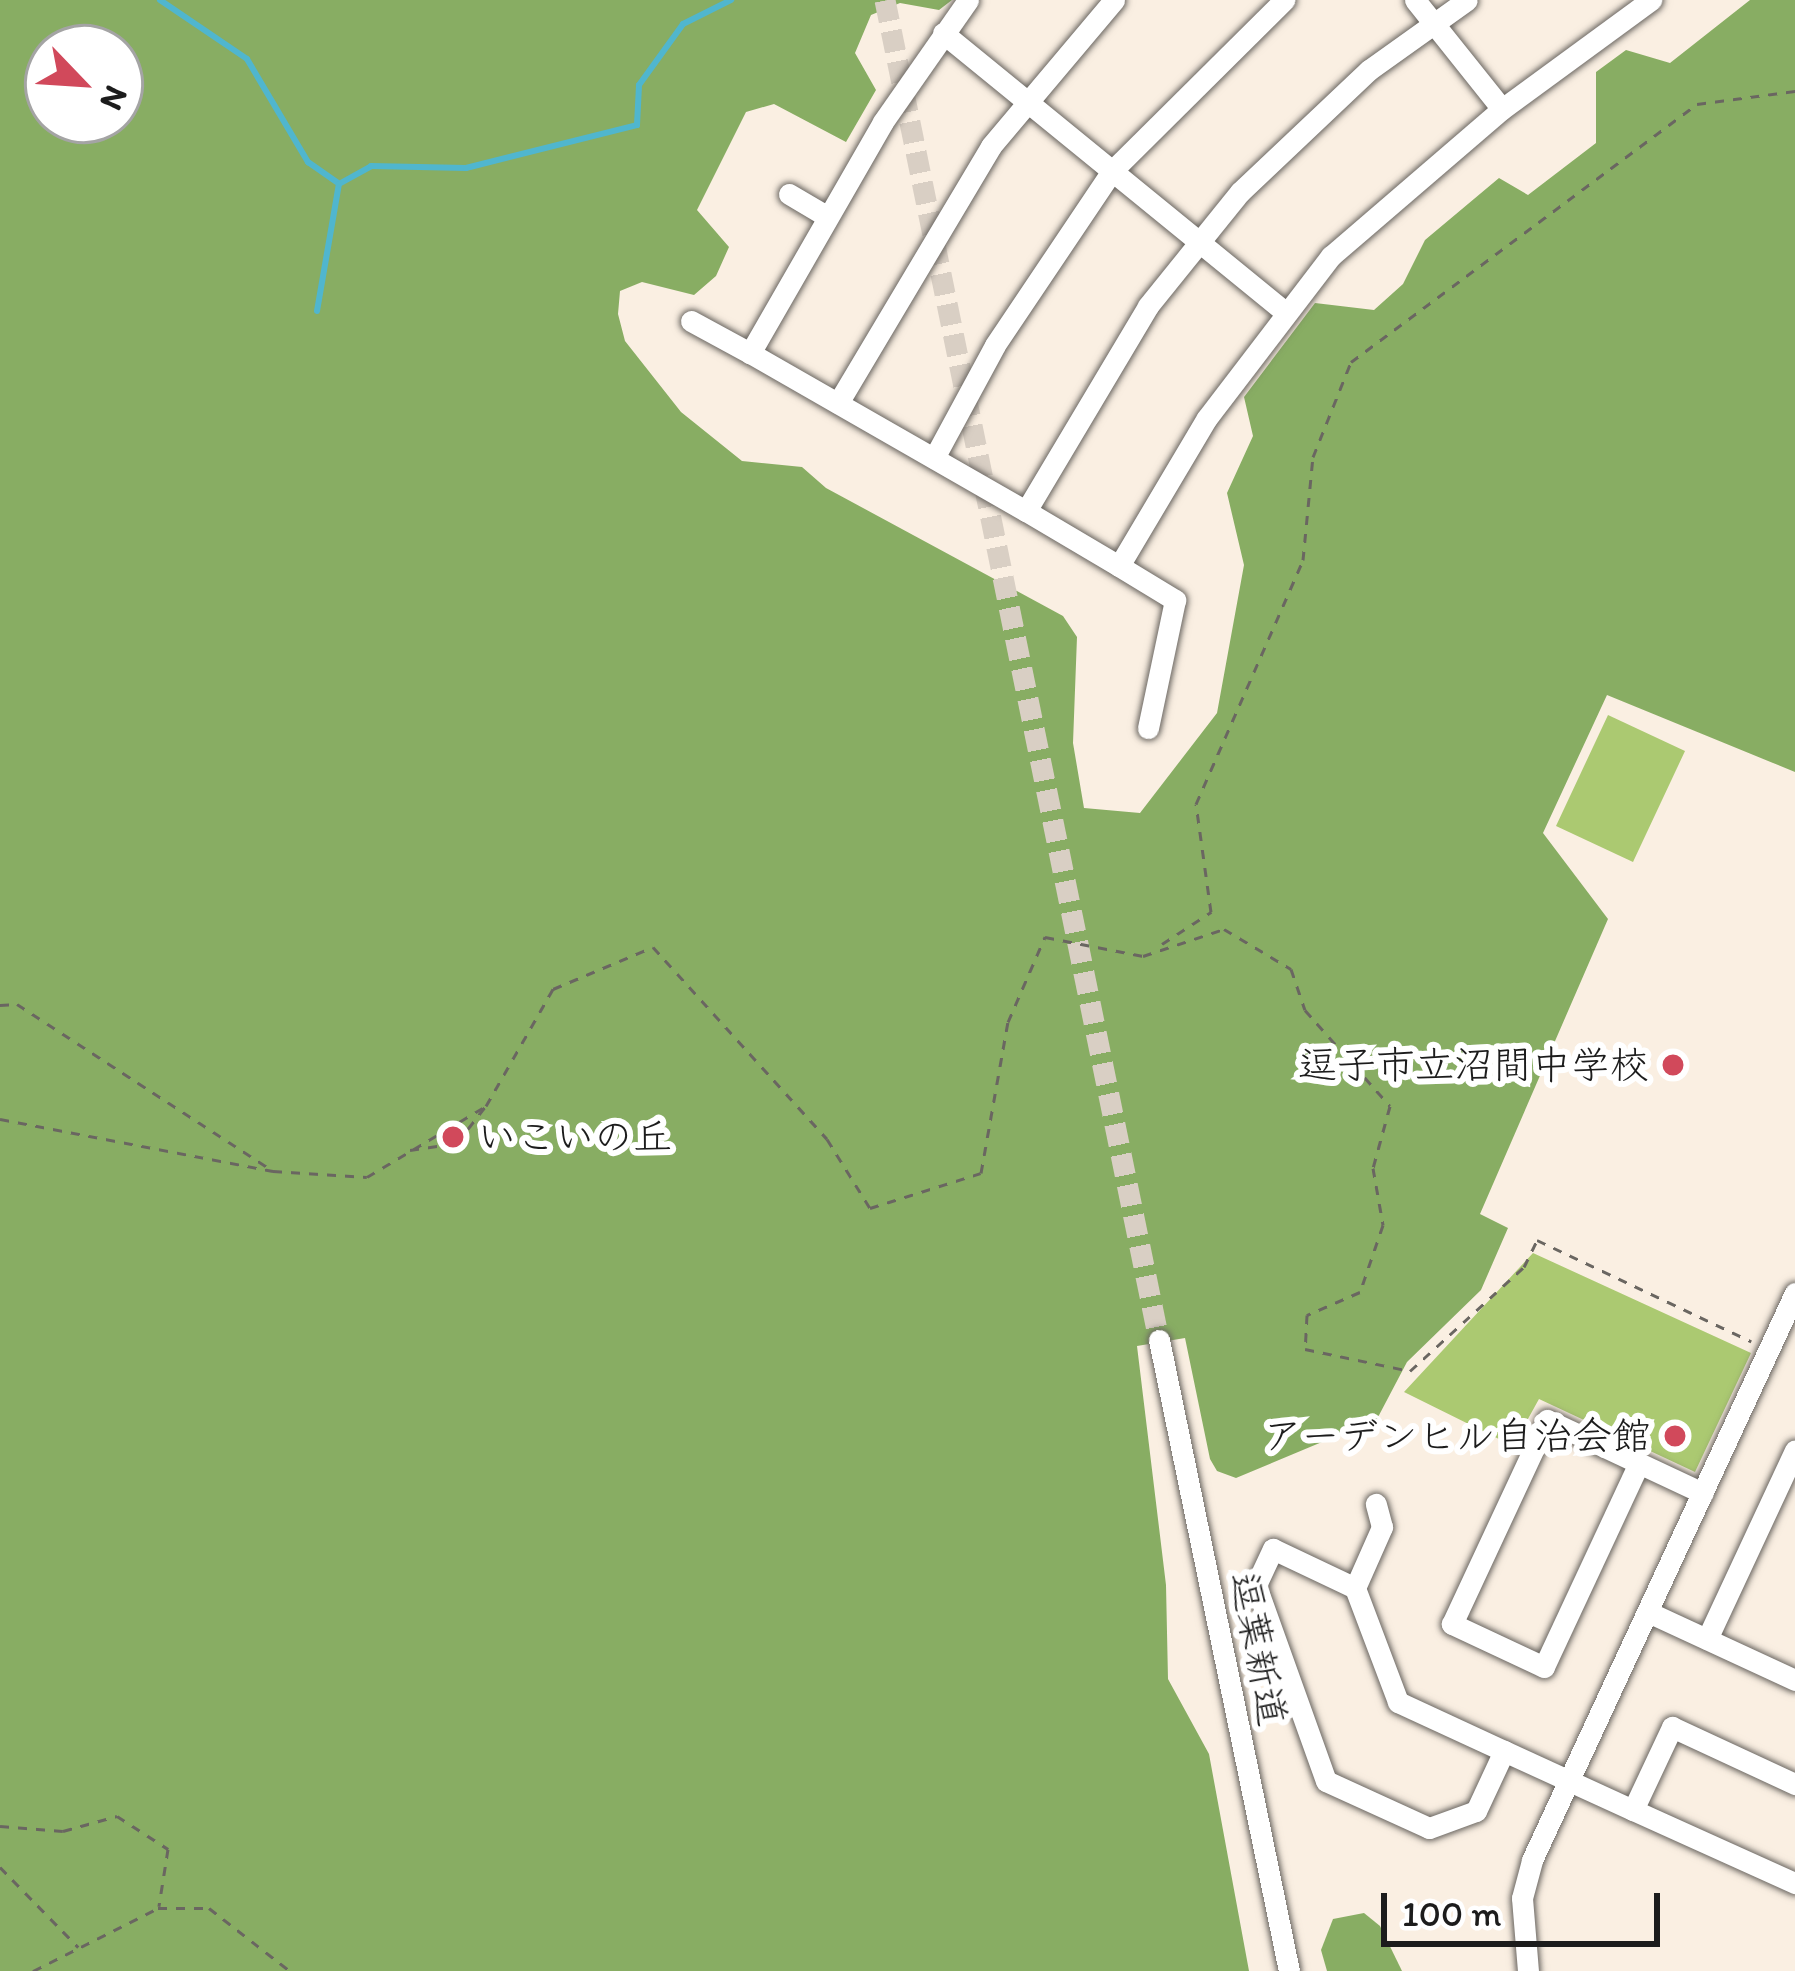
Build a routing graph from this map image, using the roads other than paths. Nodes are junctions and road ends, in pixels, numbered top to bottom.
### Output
1 (968, 0) edge
2 (1114, 0) edge
3 (1284, 0) edge
4 (1415, 0) edge
5 (1467, 0) edge
6 (1651, 0) edge
7 (1434, 23) junction
8 (943, 33) junction
9 (1025, 100) junction
10 (1502, 109) junction
11 (1112, 171) junction
12 (789, 194) dead end
13 (827, 217) junction
14 (1198, 241) junction
15 (1284, 310) junction
16 (691, 321) dead end
17 (750, 353) junction
18 (838, 403) junction
19 (934, 458) junction
20 (1027, 511) junction
21 (1119, 566) junction
22 (1148, 728) dead end
23 (1795, 1293) edge
24 (1159, 1340) tunnel mouth
25 (1795, 1450) edge
26 (1639, 1463) junction
27 (1703, 1493) junction
28 (1376, 1504) dead end
29 (1355, 1588) junction
30 (1648, 1612) junction
31 (1707, 1639) junction
32 (1795, 1679) edge
33 (1504, 1750) junction
34 (1570, 1781) junction
35 (1795, 1784) edge
36 (1634, 1810) junction
37 (1795, 1883) edge
38 (1289, 1971) edge
39 (1528, 1971) edge

1 - 8 street
2 - 9 street
3 - 11 street
4 - 7 street
5 - 7 street
6 - 10 street
7 - 10 street
7 - 14 street
8 - 9 street
8 - 13 street
9 - 11 street
9 - 18 street
10 - 15 street
11 - 14 street
11 - 19 street
12 - 13 street
13 - 17 street
14 - 15 street
14 - 20 street
15 - 21 street
16 - 17 street
17 - 18 street
18 - 19 street
19 - 20 street
20 - 21 street
21 - 22 street
23 - 27 street
24 - 38 street, 逗葉新道
25 - 31 street
26 - 26 street
26 - 27 street
27 - 30 street
28 - 29 street
29 - 33 street
29 - 33 street
30 - 31 street
30 - 34 street
31 - 32 street
33 - 34 street
34 - 36 street
34 - 39 street
35 - 36 street
36 - 37 street

